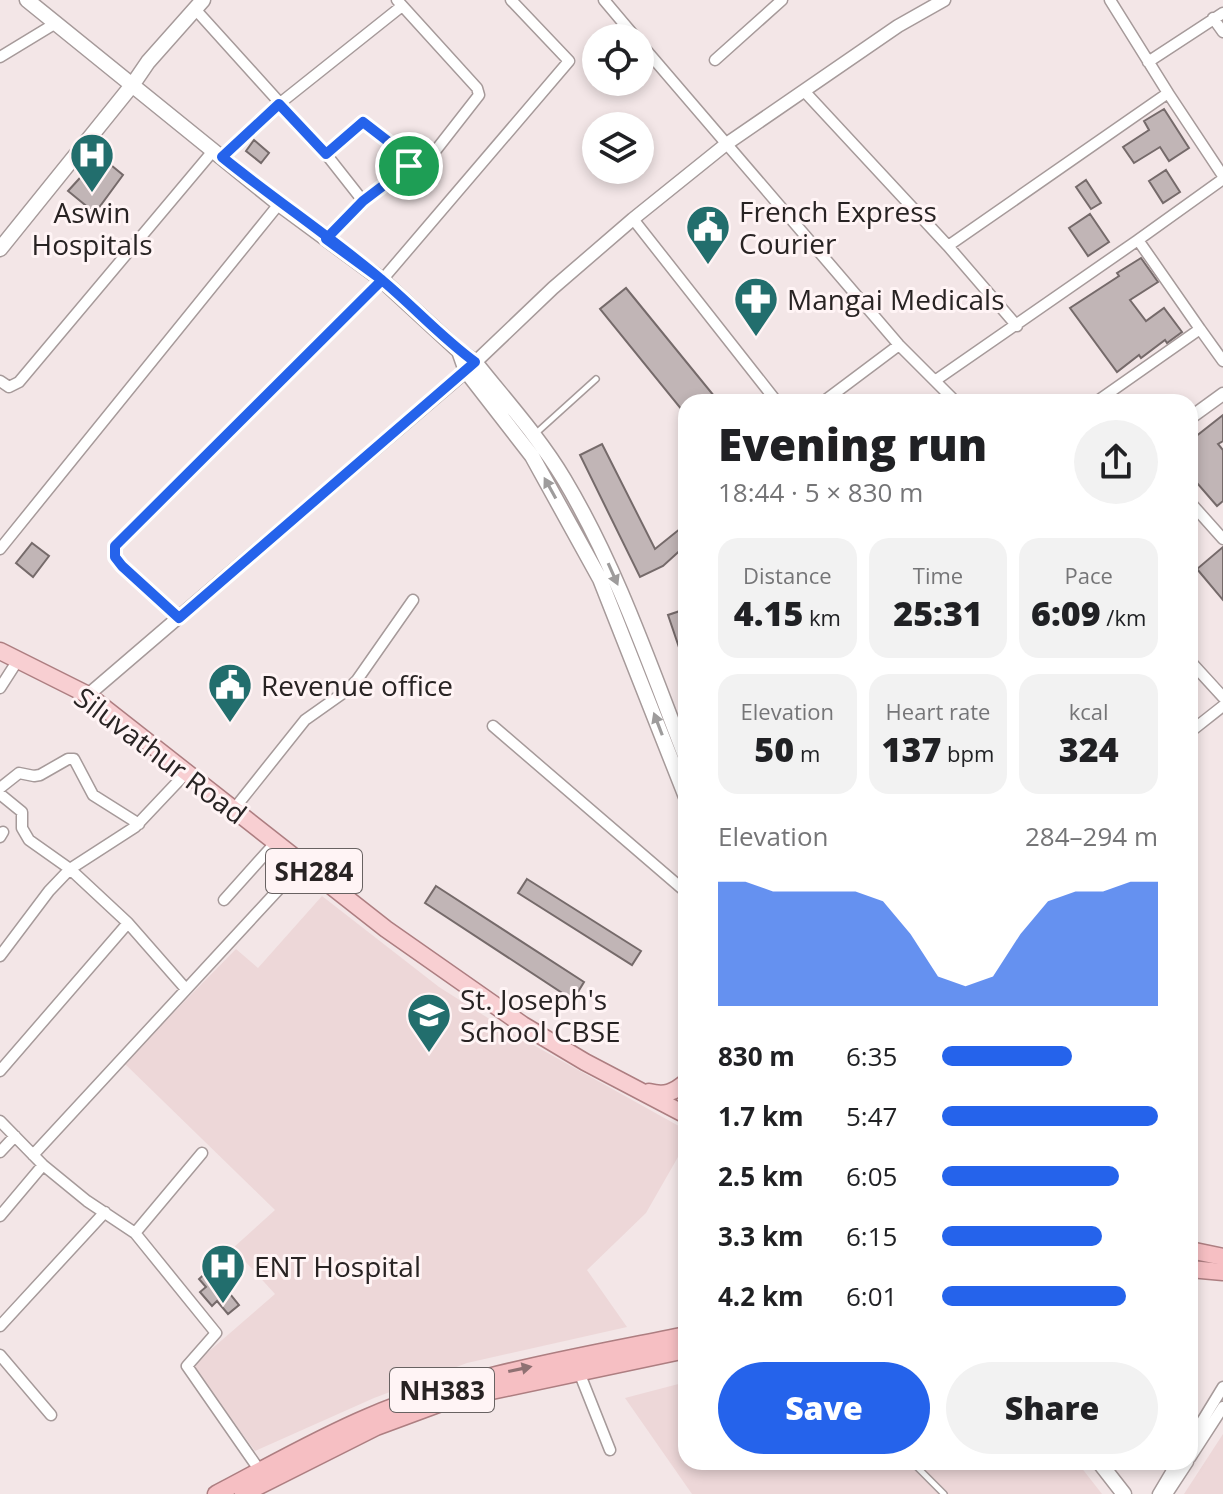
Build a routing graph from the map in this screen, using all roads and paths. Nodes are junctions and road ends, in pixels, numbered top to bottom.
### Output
1 (27, 0) edge
2 (511, 0) edge
3 (604, 0) edge
4 (782, 0) edge
5 (944, 0) edge
6 (1110, 0) edge
7 (399, 3) edge
8 (199, 5) edge
9 (1218, 15) edge
10 (56, 23) junction
11 (624, 24) edge
12 (1223, 32) edge
13 (0, 57) edge
14 (654, 60) edge
15 (715, 60) dead end
16 (1148, 62) junction
17 (133, 84) junction
18 (804, 91) junction
19 (1168, 93) junction
20 (279, 104) junction
21 (725, 145) junction
22 (218, 154) junction
23 (326, 154) junction
24 (409, 166) junction
25 (1223, 177) edge
26 (363, 201) junction
27 (279, 204) junction
28 (633, 219) junction
29 (326, 239) junction
30 (1138, 240) junction
31 (948, 246) junction
32 (0, 249) edge
33 (382, 280) junction
34 (1017, 326) junction
35 (1200, 329) junction
36 (899, 345) junction
37 (1223, 361) edge
38 (471, 366) junction
39 (596, 379) dead end
40 (936, 380) junction
41 (0, 381) edge
42 (771, 394) edge
43 (834, 394) edge
44 (949, 394) edge
45 (1107, 394) edge
46 (1223, 394) edge
47 (1198, 412) edge
48 (534, 436) junction
49 (1198, 511) edge
50 (1223, 539) edge
51 (0, 549) edge
52 (413, 600) dead end
53 (179, 618) junction
54 (627, 626) junction
55 (0, 651) edge
56 (18, 660) junction
57 (1198, 670) edge
58 (0, 688) edge
59 (88, 695) junction
60 (1223, 697) edge
61 (1223, 706) edge
62 (493, 726) dead end
63 (1198, 726) edge
64 (678, 740) edge
65 (187, 772) junction
66 (678, 774) edge
67 (0, 791) edge
68 (234, 809) junction
69 (139, 824) junction
70 (276, 842) junction
71 (303, 863) junction
72 (70, 869) junction
73 (678, 885) edge
74 (224, 900) dead end
75 (128, 923) junction
76 (0, 956) edge
77 (185, 988) junction
78 (0, 1071) edge
79 (632, 1087) junction
80 (678, 1089) edge
81 (678, 1111) edge
82 (0, 1121) edge
83 (15, 1136) junction
84 (0, 1152) edge
85 (202, 1153) dead end
86 (33, 1155) junction
87 (43, 1165) junction
88 (105, 1212) junction
89 (0, 1216) edge
90 (135, 1233) junction
91 (1198, 1252) edge
92 (1223, 1257) edge
93 (1198, 1270) edge
94 (1223, 1272) edge
95 (0, 1326) edge
96 (678, 1337) edge
97 (678, 1352) edge
98 (0, 1355) edge
99 (579, 1372) junction
100 (1223, 1387) edge
101 (1223, 1407) edge
102 (51, 1415) dead end
103 (1198, 1428) edge
104 (1198, 1446) edge
105 (610, 1450) dead end
106 (920, 1470) edge
107 (1105, 1470) edge
108 (1172, 1470) edge
109 (1183, 1470) edge
110 (260, 1471) junction
111 (216, 1494) edge
112 (243, 1494) edge
113 (944, 1494) edge
114 (1124, 1494) edge
115 (1158, 1494) edge
116 (1167, 1494) edge

1 - 10 main road
2 - 33 street
3 - 11 street
4 - 15 street
5 - 18 street
6 - 16 street
7 - 20 street
7 - 24 street
8 - 17 main road
8 - 20 street
9 - 12 street
9 - 16 street
10 - 13 street
10 - 17 main road
14 - 21 street
16 - 19 street
17 - 22 main road
17 - 32 main road
18 - 21 street
18 - 31 street
19 - 25 street
19 - 31 street
20 - 22 street
20 - 23 street
21 - 28 street
21 - 36 street
22 - 27 main road
22 - 41 street
23 - 24 street
23 - 26 street
24 - 26 street
25 - 30 street
26 - 29 street
27 - 29 main road
27 - 51 street
28 - 38 street
28 - 42 street
29 - 33 main road
30 - 34 street
30 - 35 street
31 - 34 street
33 - 38 main road
33 - 53 street
34 - 40 street
35 - 37 street
35 - 45 street
36 - 40 street
36 - 43 street
38 - 48 main road
38 - 53 street
54 -> 38 main road
39 - 48 lane
40 - 44 street
46 - 47 street
48 -> 54 main road
49 - 50 street
52 - 68 street
53 - 59 street
54 - 64 main road
66 -> 54 main road
55 - 56 main road, Siluvathur Road / SH284
56 - 58 street
56 - 59 main road, Siluvathur Road / SH284
57 - 60 street
59 - 65 main road, Siluvathur Road / SH284
61 - 63 street
62 - 73 street
65 - 68 main road, Siluvathur Road / SH284
65 - 69 street
67 - 69 street
67 - 72 street
68 - 70 main road, Siluvathur Road / SH284
69 - 72 street
70 - 71 main road, Siluvathur Road / SH284
70 - 74 street
71 - 77 street
71 - 79 main road, Siluvathur Road / SH284
72 - 75 street
72 - 76 street
75 - 77 street
75 - 78 street
77 - 86 street
79 - 80 main road, Siluvathur Road / SH284
79 - 81 main road, Siluvathur Road / SH284
82 - 83 street
83 - 84 street
83 - 86 street
85 - 90 street
86 - 87 street
87 - 88 street
87 - 89 street
88 - 90 street
88 - 95 street
90 - 110 street
91 - 92 highway
93 - 94 highway
110 -> 96 highway, NH383
97 - 99 highway, NH383
98 - 102 street
99 - 105 street
99 - 112 highway, NH383
100 - 103 street
101 - 104 street
106 - 113 lane
107 - 114 main road
108 - 115 street
109 - 116 street
110 - 111 highway, NH383

